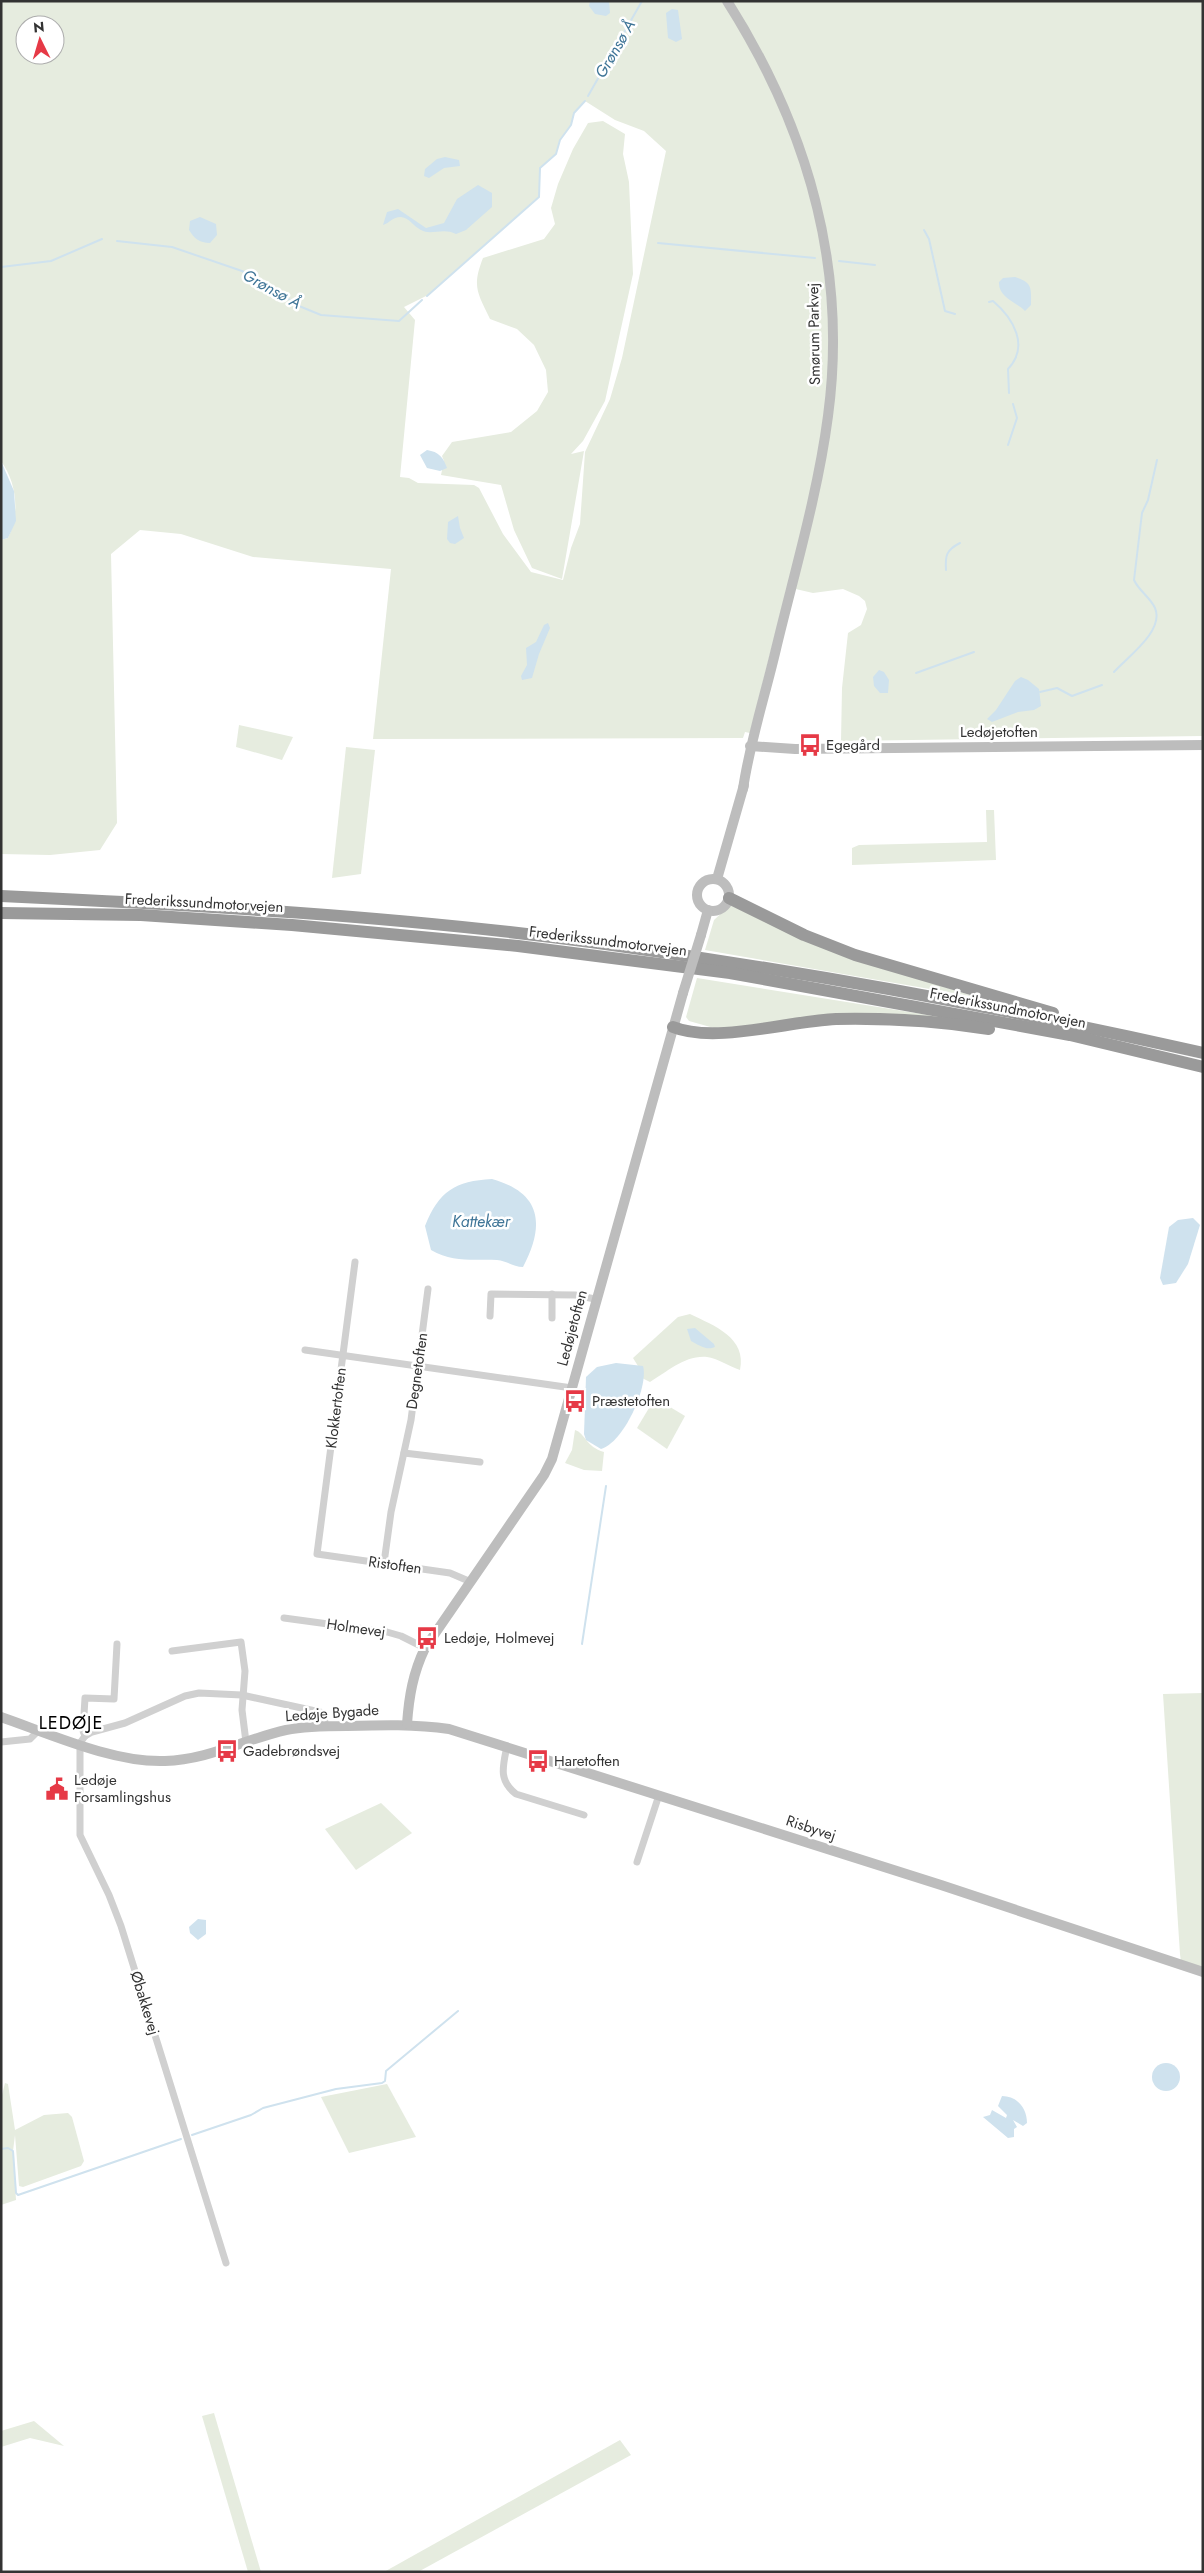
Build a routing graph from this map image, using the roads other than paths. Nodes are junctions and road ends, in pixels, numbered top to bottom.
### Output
1 (727, 1) edge
2 (1203, 745) edge
3 (753, 749) junction
4 (717, 879) junction
5 (1, 896) edge
6 (729, 898) junction
7 (708, 910) junction
8 (1, 912) edge
9 (673, 1027) junction
10 (1164, 1044) junction
11 (1203, 1053) edge
12 (1157, 1057) junction
13 (1203, 1067) edge
14 (355, 1262) dead end
15 (428, 1289) dead end
16 (552, 1294) junction
17 (595, 1299) junction
18 (490, 1316) dead end
19 (552, 1318) dead end
20 (305, 1350) dead end
21 (343, 1355) junction
22 (418, 1366) junction
23 (572, 1388) junction
24 (404, 1452) junction
25 (480, 1462) dead end
26 (317, 1554) joint
27 (384, 1563) junction
28 (471, 1582) junction
29 (284, 1618) dead end
30 (117, 1644) dead end
31 (424, 1648) junction
32 (172, 1651) dead end
33 (242, 1695) junction
34 (1, 1717) edge
35 (407, 1724) junction
36 (326, 1726) junction
37 (39, 1730) junction
38 (82, 1740) junction
39 (1, 1742) edge
40 (246, 1742) junction
41 (507, 1746) junction
42 (659, 1795) junction
43 (584, 1815) dead end
44 (637, 1862) dead end
45 (1203, 1972) edge
46 (226, 2263) dead end

1 - 3 street, Smørum Parkvej
2 - 3 street, Ledøjetoften
3 - 4 street
4 - 6 street
4 - 7 street
5 - 10 highway, Frederikssundmotorvejen
6 - 7 street
6 - 10 highway
7 - 9 street, Ledøjetoften, bridge
8 - 12 highway, Frederikssundmotorvejen
9 - 12 highway
9 - 17 street, Ledøjetoften
10 - 11 highway, Frederikssundmotorvejen
12 - 13 highway, Frederikssundmotorvejen
14 - 21 street, Klokkertoften
15 - 22 street, Degnetoften
16 - 17 street
16 - 18 street
16 - 19 street
17 - 23 street, Ledøjetoften
20 - 21 street
21 - 22 street
21 - 26 street, Klokkertoften
22 - 23 street
22 - 24 street, Degnetoften
23 - 28 street, Ledøjetoften
24 - 25 street
24 - 27 street, Degnetoften
26 - 27 street, Ristoften
27 - 28 street, Ristoften
28 - 31 street, Ledøjetoften
29 - 31 street, Holmevej
30 - 38 street
31 - 35 street, Ledøjetoften
32 - 33 street
33 - 36 street
33 - 38 street
33 - 40 street
34 - 37 street, Ledøje Bygade
35 - 36 street, Ledøje Bygade
35 - 41 street, Risbyvej
36 - 40 street, Ledøje Bygade
37 - 38 street, Ledøje Bygade
37 - 39 street
38 - 40 street, Ledøje Bygade
38 - 46 street, Øbakkevej
41 - 42 street, Risbyvej
41 - 43 street
42 - 44 street
42 - 45 street, Risbyvej

